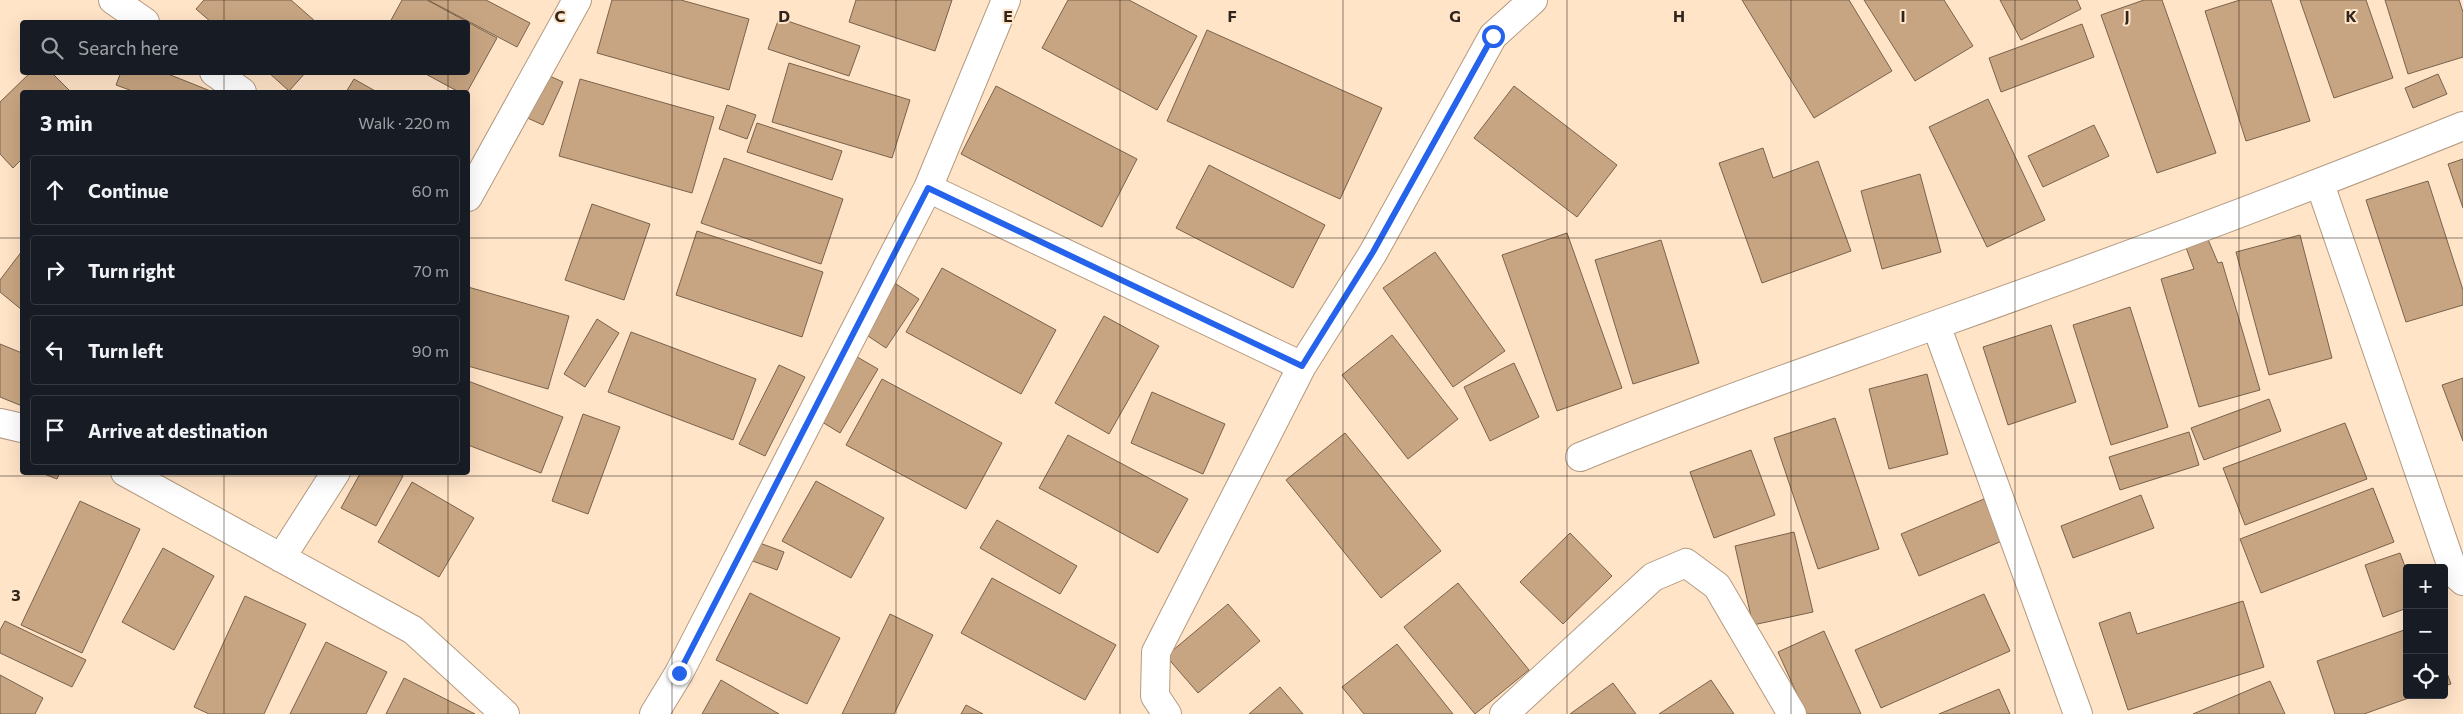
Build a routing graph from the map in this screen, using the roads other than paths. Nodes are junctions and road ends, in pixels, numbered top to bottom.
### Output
1 (113, 0) edge
2 (577, 0) edge
3 (1006, 0) edge
4 (1532, 0) edge
5 (141, 20) edge
6 (218, 75) edge
7 (239, 90) edge
8 (2463, 126) edge
9 (2320, 184) junction
10 (928, 188) junction
11 (470, 193) edge
12 (1936, 325) junction
13 (1302, 366) junction
14 (0, 423) edge
15 (20, 428) edge
16 (1580, 457) dead end
17 (130, 475) edge
18 (334, 475) edge
19 (281, 558) junction
20 (2463, 581) edge
21 (505, 714) edge
22 (654, 714) edge
23 (1167, 714) edge
24 (1504, 714) edge
25 (1792, 714) edge
26 (2078, 714) edge

1 - 5 street
2 - 11 street
3 - 10 street
4 - 13 street
6 - 7 street
8 - 9 street
9 - 12 street
9 - 20 street
10 - 13 street
10 - 22 street
12 - 16 street
12 - 26 street
13 - 23 street
14 - 15 street
17 - 19 street
18 - 19 street
19 - 21 street
24 - 25 street

